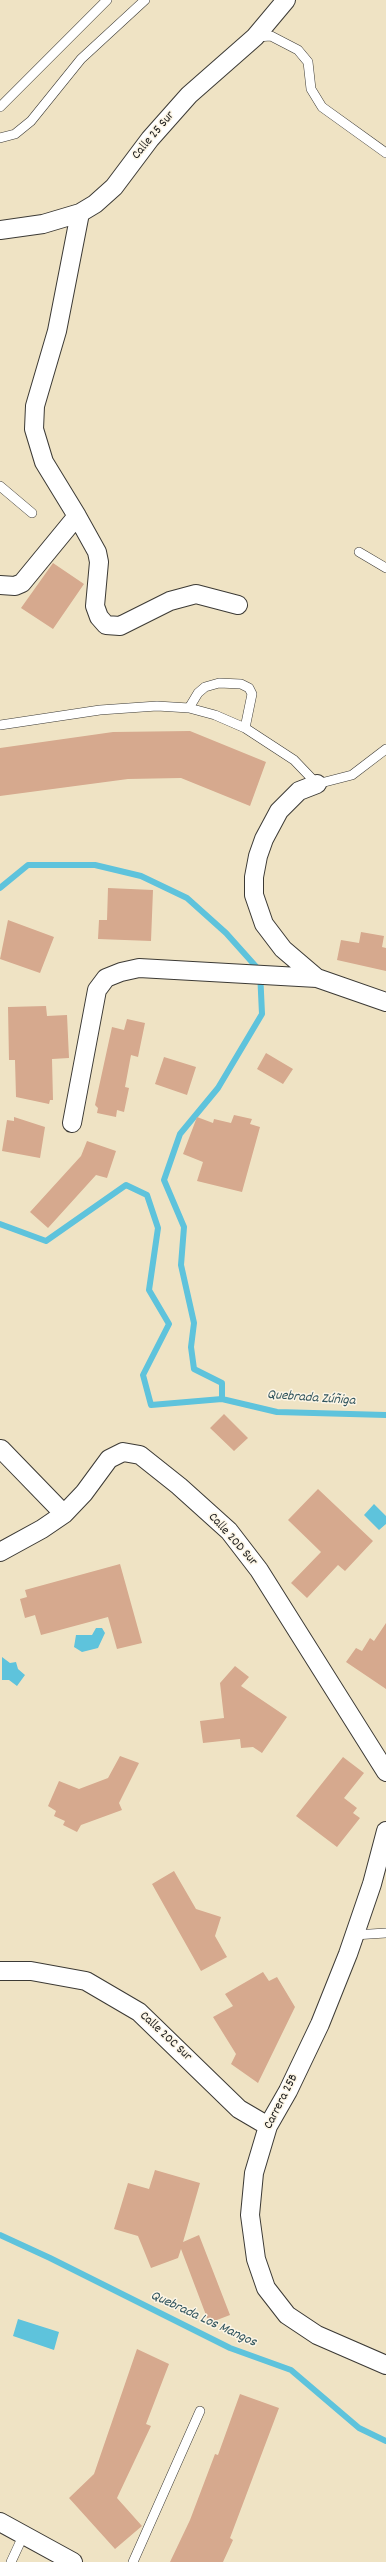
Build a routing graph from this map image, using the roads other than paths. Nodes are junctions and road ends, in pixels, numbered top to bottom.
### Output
1 (107, 0) edge
2 (145, 0) edge
3 (286, 0) edge
4 (255, 37) junction
5 (0, 107) edge
6 (0, 138) edge
7 (386, 153) edge
8 (80, 213) junction
9 (0, 230) edge
10 (0, 486) edge
11 (32, 513) dead end
12 (78, 516) junction
13 (359, 552) dead end
14 (386, 568) edge
15 (0, 585) edge
16 (238, 605) dead end
17 (189, 708) junction
18 (0, 725) edge
19 (245, 728) junction
20 (386, 749) edge
21 (317, 784) junction
22 (316, 978) junction
23 (386, 1002) edge
24 (72, 1123) dead end
25 (1, 1449) dead end
26 (64, 1514) junction
27 (0, 1552) edge
28 (386, 1772) edge
29 (386, 1831) edge
30 (386, 1933) edge
31 (354, 1935) junction
32 (0, 1971) edge
33 (268, 2126) junction
34 (386, 2366) edge
35 (200, 2411) dead end
36 (0, 2522) edge
37 (24, 2534) junction
38 (11, 2562) edge
39 (73, 2562) edge
40 (133, 2562) edge

1 - 5 lane
2 - 6 lane
3 - 4 street, Calle 25 Sur
4 - 7 lane
4 - 8 street, Calle 25 Sur
8 - 9 street, Calle 25 Sur
8 - 12 street
10 - 11 lane
12 - 15 street
12 - 16 street
13 - 14 lane
17 - 18 lane
17 - 19 lane
17 - 19 lane
19 - 21 lane
20 - 21 lane
21 - 22 street
22 - 23 street
22 - 24 street
25 - 26 street
26 - 27 street, Calle 20D Sur
26 - 28 street, Calle 20D Sur
29 - 31 street, Carrera 25B
30 - 31 lane
31 - 33 street, Carrera 25B
32 - 33 street, Calle 20C Sur
33 - 34 street, Carrera 25B
35 - 40 lane
36 - 37 street
37 - 38 lane
37 - 39 street

